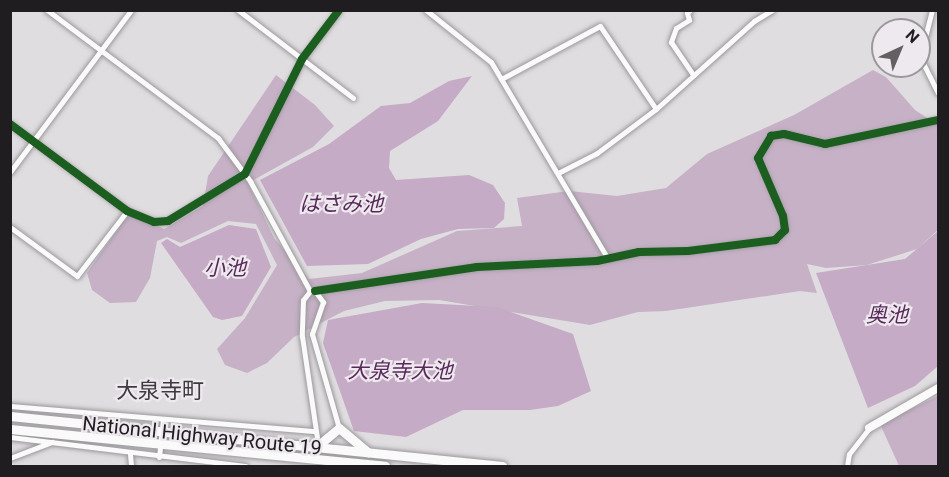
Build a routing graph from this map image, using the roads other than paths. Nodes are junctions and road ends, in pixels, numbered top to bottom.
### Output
1 (47, 10) edge
2 (131, 10) edge
3 (238, 10) edge
4 (339, 10) edge
5 (426, 10) edge
6 (690, 10) edge
7 (772, 10) edge
8 (932, 10) edge
9 (101, 51) junction
10 (302, 59) junction
11 (693, 75) junction
12 (503, 78) junction
13 (939, 93) edge
14 (353, 98) dead end
15 (656, 109) junction
16 (939, 120) edge
17 (10, 124) edge
18 (33, 141) junction
19 (10, 172) edge
20 (558, 173) junction
21 (245, 174) junction
22 (127, 211) junction
23 (10, 227) edge
24 (606, 256) junction
25 (312, 291) junction
26 (938, 388) edge
27 (10, 406) edge
28 (10, 416) edge
29 (163, 419) junction
30 (339, 428) junction
31 (869, 428) joint
32 (10, 429) edge
33 (162, 433) junction
34 (10, 437) edge
35 (52, 442) junction
36 (161, 444) junction
37 (315, 447) junction
38 (370, 453) junction
39 (130, 454) junction
40 (10, 458) edge
41 (159, 458) junction
42 (315, 460) junction
43 (131, 466) edge
44 (244, 466) edge
45 (326, 466) edge
46 (366, 466) edge
47 (385, 466) edge
48 (501, 466) edge
49 (847, 466) edge

1 - 9 street
2 - 9 street
3 - 10 street
4 - 10 street
5 - 12 street
6 - 11 street
7 - 11 street
8 - 13 street
9 - 18 street
9 - 21 street
10 - 14 street
10 - 21 street
11 - 15 street
12 - 15 street
12 - 20 street
15 - 20 street
16 - 24 street
17 - 18 street
18 - 19 street
18 - 22 street
20 - 24 street
21 - 22 street
21 - 25 street
22 - 23 street
24 - 25 street
25 - 29 street
25 - 30 street
26 - 31 street
27 - 29 street
28 - 33 highway, National Highway Route 19
29 - 33 street
30 - 37 highway
30 - 38 highway
31 - 49 street
32 - 36 highway, National Highway Route 19
33 - 36 street
33 - 37 highway, National Highway Route 19
34 - 35 street
35 - 39 street
35 - 40 street
36 - 41 street
36 - 42 highway, National Highway Route 19
37 - 38 highway, National Highway Route 19
38 - 48 highway, National Highway Route 19
39 - 41 street
39 - 43 street
41 - 44 street
42 - 45 highway
42 - 46 highway, National Highway Route 19
46 - 47 highway, National Highway Route 19

